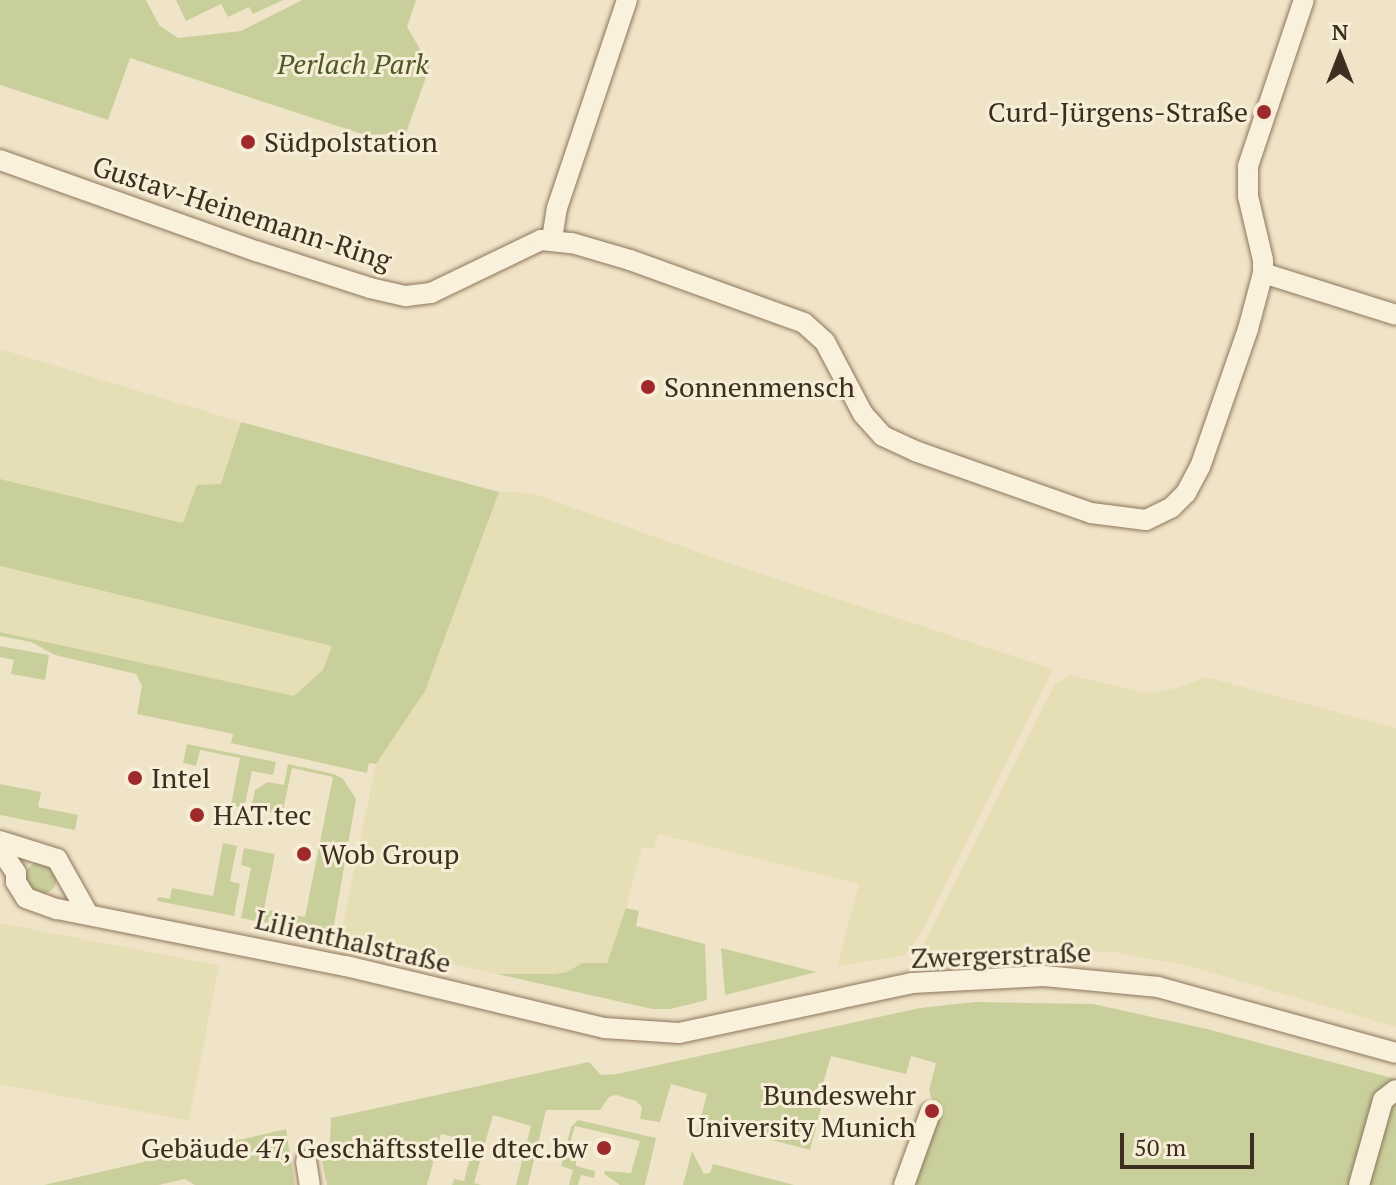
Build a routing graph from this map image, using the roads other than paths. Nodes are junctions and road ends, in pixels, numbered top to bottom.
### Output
1 (627, 0) edge
2 (1304, 0) edge
3 (0, 160) edge
4 (552, 239) junction
5 (1263, 273) junction
6 (1396, 315) edge
7 (0, 841) edge
8 (0, 849) edge
9 (43, 853) junction
10 (16, 873) junction
11 (66, 879) junction
12 (44, 902) junction
13 (88, 914) junction
14 (604, 1028) joint
15 (1396, 1053) edge
16 (1396, 1090) edge
17 (930, 1113) dead end
18 (306, 1161) dead end
19 (310, 1185) edge
20 (904, 1185) edge
21 (1359, 1185) edge

1 - 4 street
2 - 5 street
3 - 4 street, Gustav-Heinemann-Ring
4 - 5 street
5 - 6 street
7 - 9 street
8 - 10 street, Lilienthalstraße
9 - 10 street
9 - 11 street
10 - 12 street, Lilienthalstraße
11 - 12 street
11 - 13 street
12 - 13 street, Lilienthalstraße
13 - 14 street, Lilienthalstraße
14 - 15 street, Zwergerstraße
16 - 21 street
17 - 20 street
18 - 19 street

